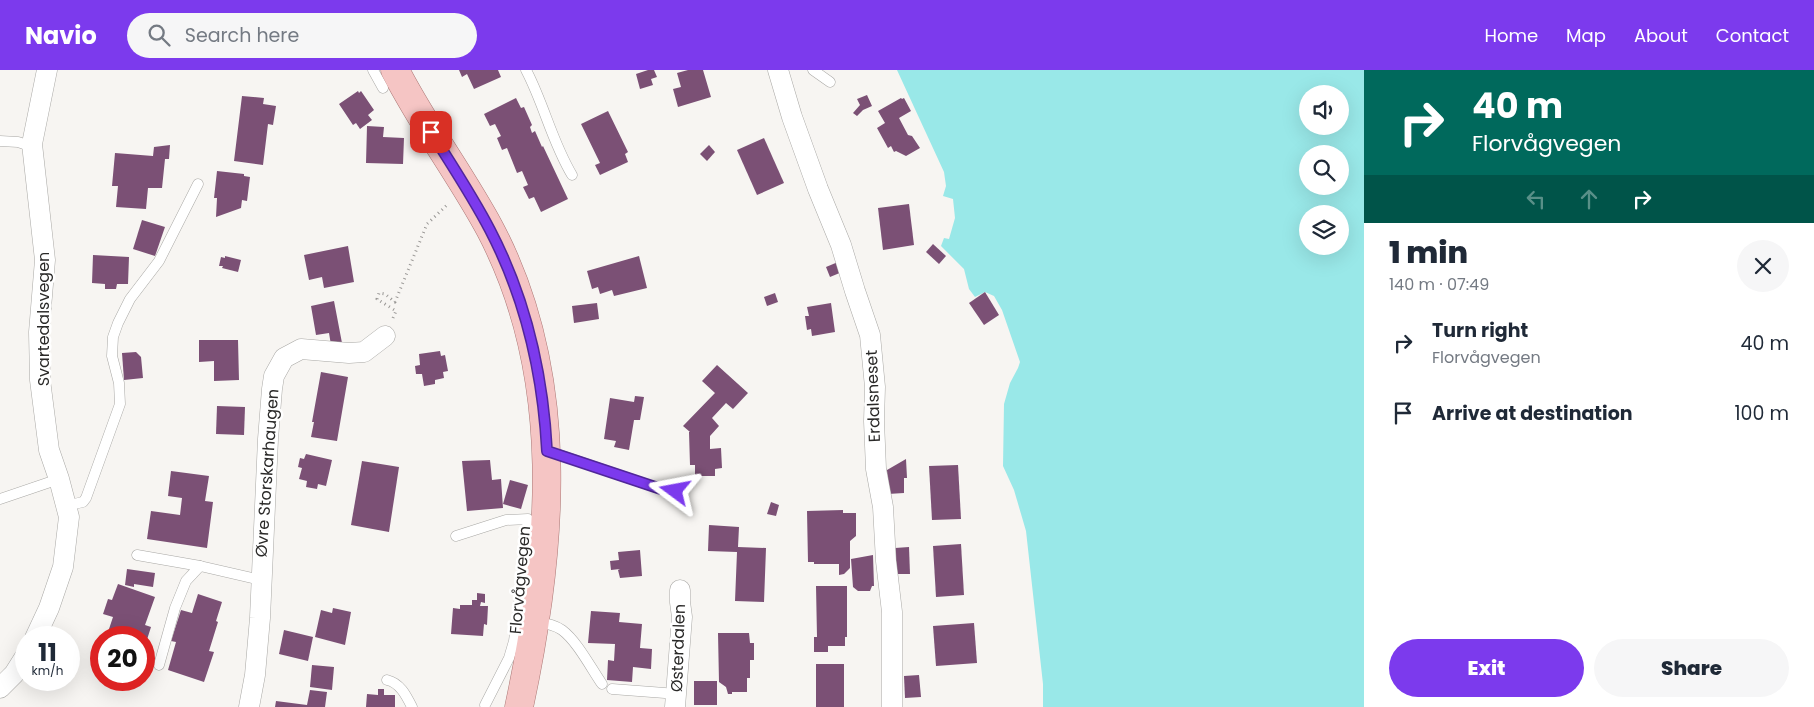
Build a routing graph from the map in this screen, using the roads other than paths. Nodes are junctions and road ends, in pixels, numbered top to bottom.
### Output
1 (48, 70) edge
2 (372, 70) edge
3 (526, 70) edge
4 (778, 70) edge
5 (813, 70) edge
6 (389, 79) edge
7 (830, 82) dead end
8 (0, 141) edge
9 (33, 147) junction
10 (572, 175) dead end
11 (198, 184) dead end
12 (384, 336) road end
13 (547, 451) junction
14 (59, 479) junction
15 (675, 491) dead end
16 (0, 499) edge
17 (66, 502) junction
18 (456, 536) dead end
19 (138, 555) dead end
20 (200, 566) junction
21 (261, 580) junction
22 (680, 590) dead end
23 (535, 622) junction
24 (41, 626) edge
25 (159, 665) dead end
26 (15, 672) edge
27 (387, 680) dead end
28 (602, 684) dead end
29 (0, 688) edge
30 (612, 689) dead end
31 (676, 702) edge
32 (487, 706) edge
33 (249, 707) edge
34 (412, 707) edge
35 (519, 707) edge
36 (892, 707) edge

1 - 9 street, Svartedalsvegen
2 - 6 lane
3 - 10 lane
4 - 36 street, Erdalsneset
5 - 7 lane
6 - 13 main road, Florvågvegen
8 - 9 lane
9 - 14 street, Svartedalsvegen
11 - 17 lane
12 - 21 street, Øvre Storskarhaugen
13 - 15 lane
13 - 23 main road, Florvågvegen
14 - 16 lane
14 - 17 street, Svartedalsvegen
17 - 24 street, Svartedalsvegen
18 - 32 lane, Florvågvegen
19 - 20 lane, Øvre Storskarhaugen
20 - 21 lane, Øvre Storskarhaugen
20 - 25 lane
21 - 33 street, Øvre Storskarhaugen
22 - 31 street, Østerdalen
23 - 28 lane
23 - 35 main road, Florvågvegen
26 - 29 street
27 - 34 lane
30 - 31 lane

